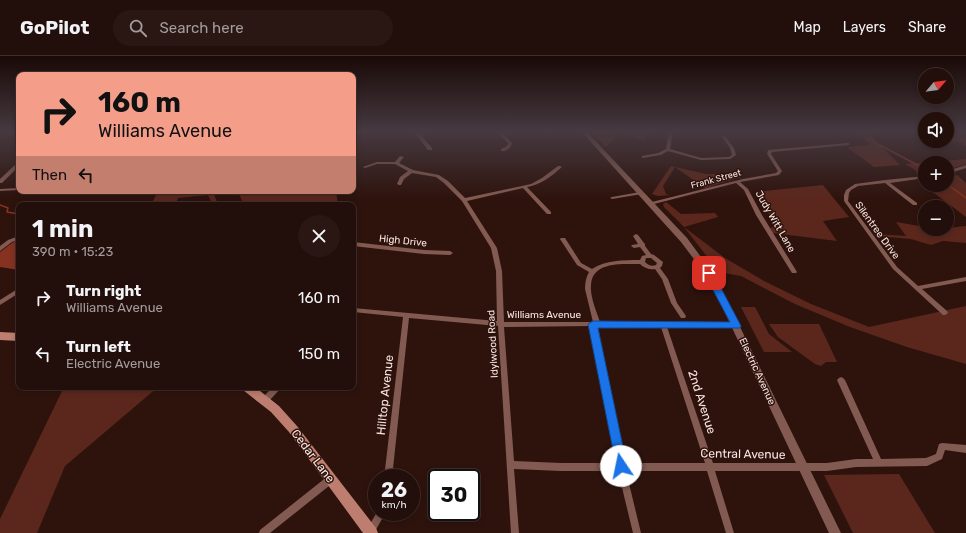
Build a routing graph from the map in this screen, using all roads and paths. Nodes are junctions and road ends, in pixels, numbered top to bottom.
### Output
1 (603, 153) edge
2 (661, 153) edge
3 (679, 153) edge
4 (734, 153) edge
5 (769, 153) edge
6 (402, 157) dead end
7 (644, 157) dead end
8 (396, 163) junction
9 (966, 166) edge
10 (16, 167) edge
11 (365, 167) dead end
12 (560, 167) dead end
13 (954, 170) edge
14 (411, 171) junction
15 (918, 178) edge
16 (885, 181) junction
17 (0, 182) edge
18 (737, 182) junction
19 (399, 184) dead end
20 (524, 187) junction
21 (16, 189) edge
22 (0, 190) edge
23 (640, 193) junction
24 (612, 198) dead end
25 (464, 200) junction
26 (650, 204) junction
27 (915, 204) dead end
28 (549, 213) dead end
29 (636, 236) dead end
30 (563, 238) dead end
31 (16, 239) edge
32 (575, 243) dead end
33 (356, 244) edge
34 (567, 245) junction
35 (643, 245) junction
36 (634, 246) dead end
37 (0, 250) edge
38 (450, 253) dead end
39 (649, 256) junction
40 (642, 262) junction
41 (657, 267) junction
42 (593, 272) junction
43 (794, 272) dead end
44 (966, 279) edge
45 (917, 288) junction
46 (16, 292) edge
47 (0, 303) edge
48 (674, 303) junction
49 (666, 304) dead end
50 (356, 310) edge
51 (945, 313) dead end
52 (406, 315) junction
53 (683, 316) dead end
54 (501, 324) junction
55 (595, 324) junction
56 (664, 324) junction
57 (736, 326) junction
58 (0, 336) edge
59 (16, 337) edge
60 (841, 380) dead end
61 (251, 390) edge
62 (275, 390) edge
63 (265, 400) junction
64 (966, 449) edge
65 (879, 463) junction
66 (510, 465) junction
67 (621, 466) junction
68 (710, 466) junction
69 (803, 467) junction
70 (389, 469) edge
71 (331, 479) junction
72 (377, 521) edge
73 (370, 532) edge
74 (263, 533) edge
75 (514, 533) edge
76 (637, 533) edge
77 (730, 533) edge
78 (835, 533) edge

1 - 23 street, Electric Avenue
2 - 7 street
3 - 4 street
5 - 18 street, Frank Street
6 - 8 street
8 - 11 street
8 - 14 street
9 - 13 street
10 - 17 street
12 - 20 street
14 - 19 street
14 - 25 street, Idylwood Road
15 - 16 street, Silentree Drive
16 - 27 street
16 - 45 street, Silentree Drive
18 - 26 street, Frank Street
18 - 43 street, Judy Witt Lane
20 - 25 street
20 - 28 street
21 - 22 street
23 - 24 street
23 - 26 street, Electric Avenue
25 - 54 street, Idylwood Road
26 - 57 street, Electric Avenue
29 - 35 street
30 - 34 street
31 - 37 street
32 - 34 street
33 - 38 street, High Drive
34 - 42 street
35 - 36 street
35 - 39 street
39 - 40 street
39 - 41 street
40 - 41 street
40 - 42 street
41 - 48 street
42 - 55 street
44 - 45 street
45 - 51 street, Silentree Drive
46 - 47 street
48 - 49 street
48 - 53 street
50 - 52 street, Williams Avenue
52 - 54 street, Williams Avenue
52 - 70 street, Hilltop Avenue
54 - 55 street, Williams Avenue
54 - 66 street, Idylwood Road
55 - 56 street, Williams Avenue
55 - 67 street
56 - 57 street, Williams Avenue
56 - 68 street, 2nd Avenue
57 - 69 street, Electric Avenue
58 - 59 main road
60 - 65 street
61 - 63 main road, Cedar Lane
62 - 63 street
63 - 71 main road, Cedar Lane
64 - 65 street, Central Avenue
65 - 69 street, Central Avenue
66 - 67 street, Central Avenue
66 - 75 street, Idylwood Road
67 - 68 street, Central Avenue
67 - 76 street
68 - 69 street, Central Avenue
68 - 77 street, 2nd Avenue
69 - 78 street, Electric Avenue
71 - 73 main road, Cedar Lane
71 - 74 street
72 - 73 street

